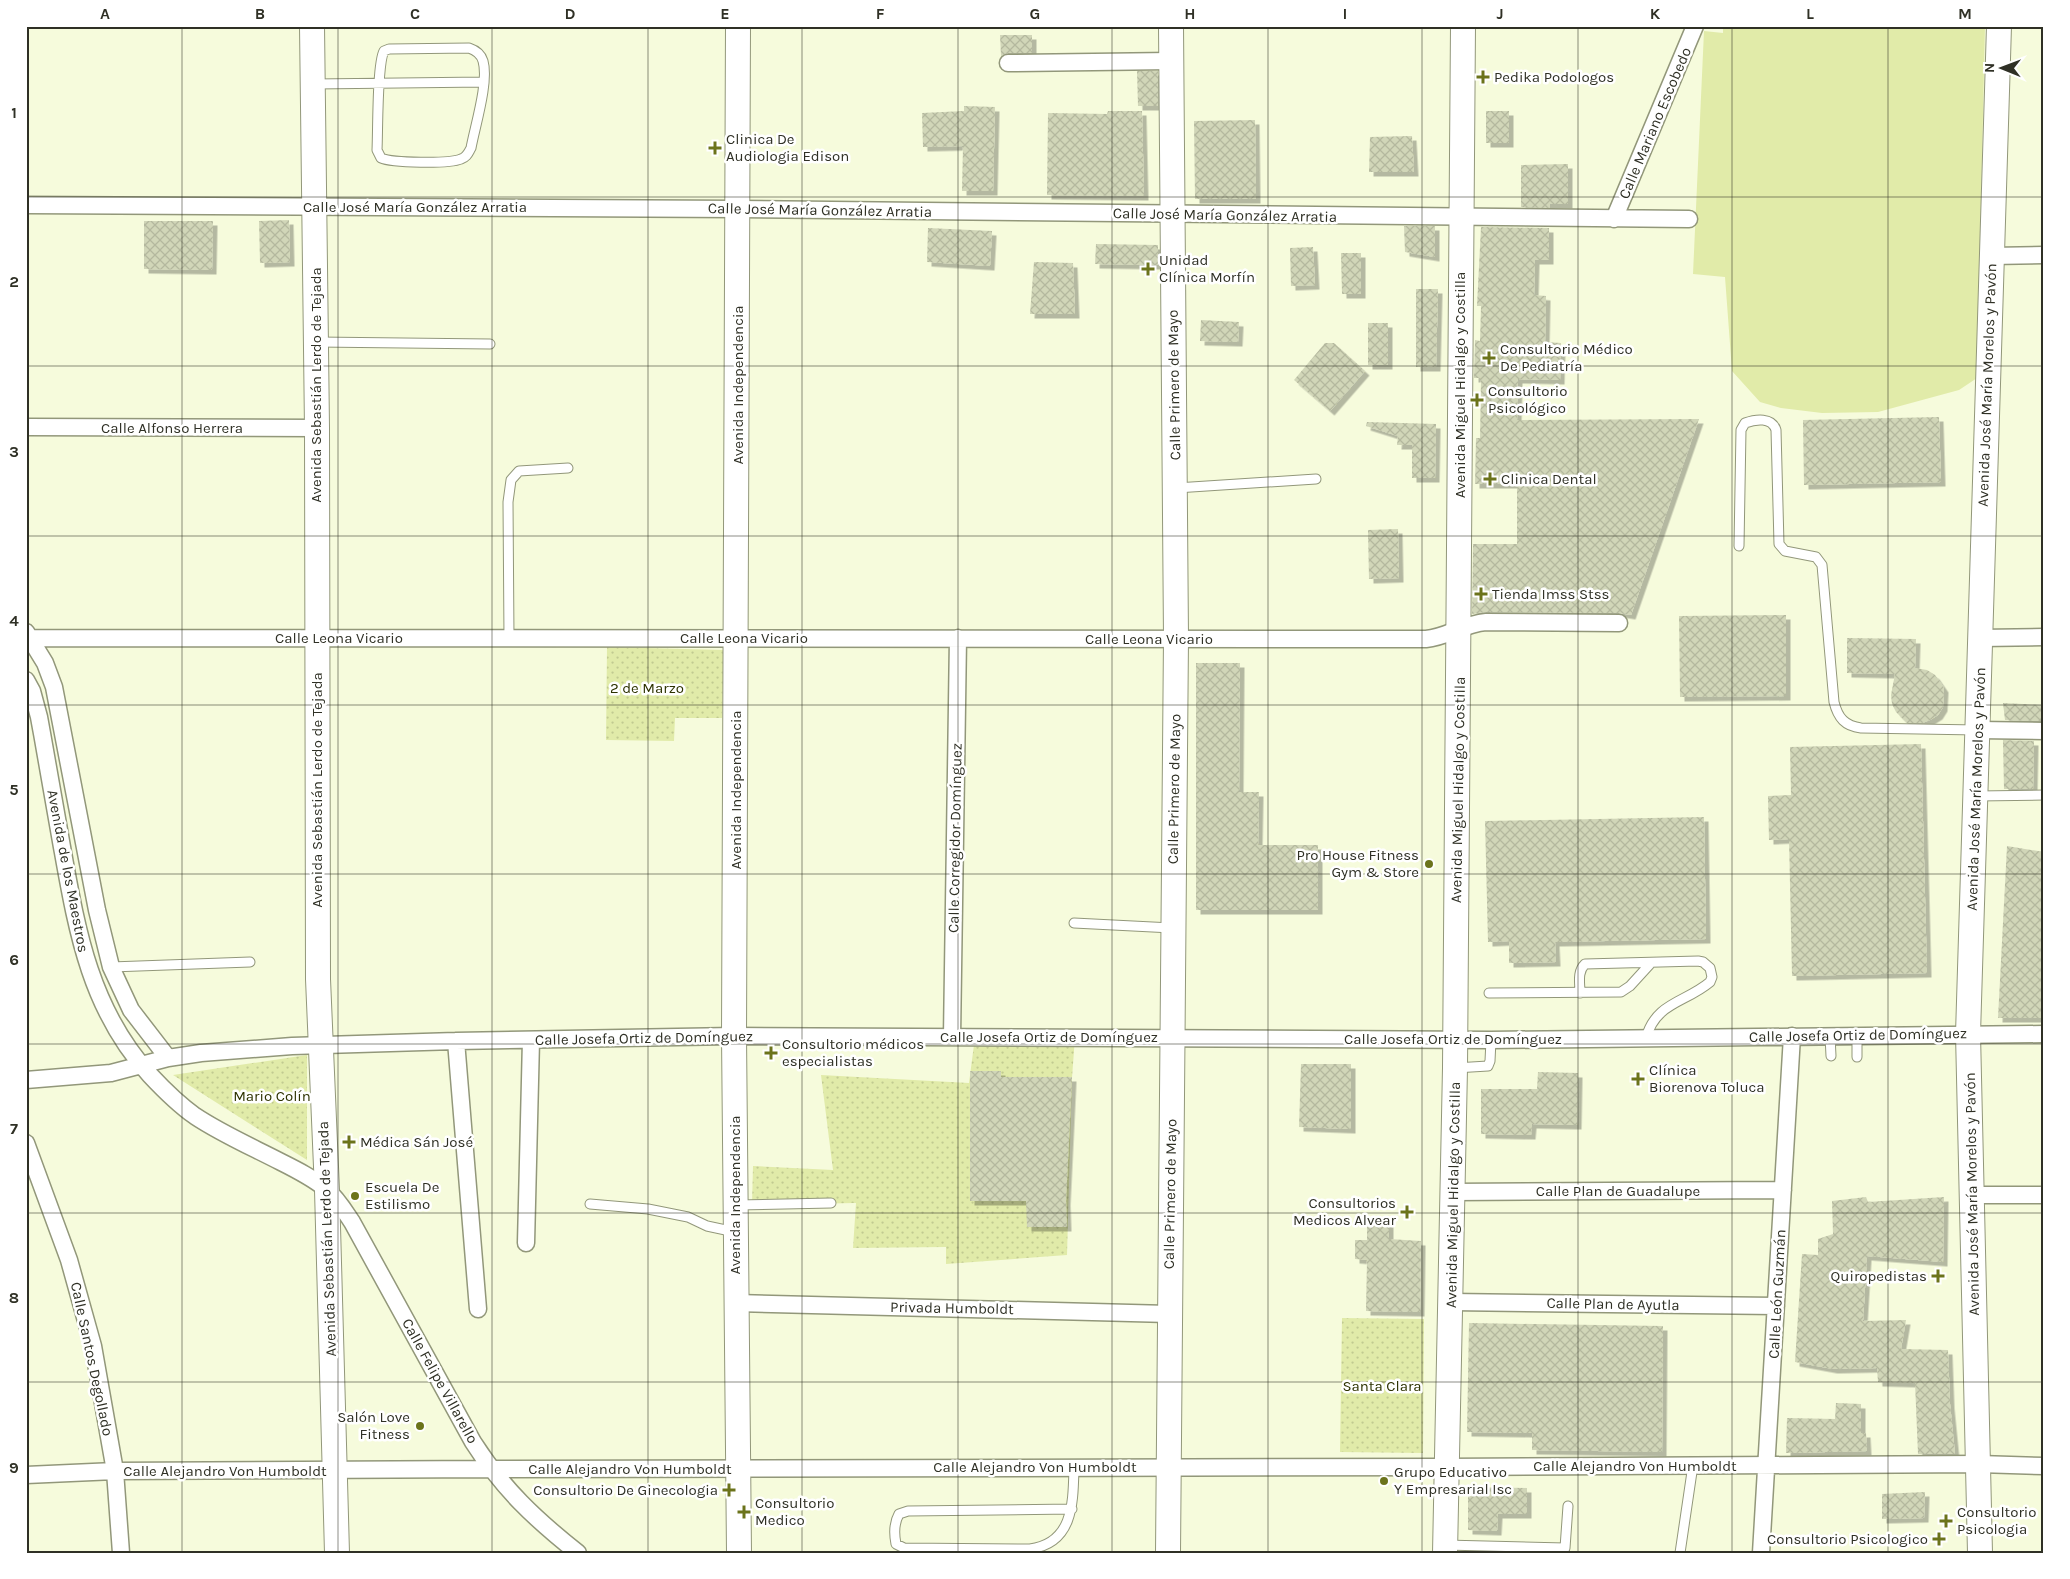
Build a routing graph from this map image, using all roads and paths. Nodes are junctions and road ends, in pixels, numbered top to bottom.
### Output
1 (312, 26) edge
2 (738, 26) edge
3 (1170, 26) edge
4 (1463, 26) edge
5 (1695, 26) edge
6 (1999, 26) edge
7 (1171, 61) junction
8 (1008, 63) dead end
9 (484, 82) junction
10 (380, 83) junction
11 (313, 84) junction
12 (26, 205) edge
13 (314, 207) junction
14 (738, 209) junction
15 (1171, 214) junction
16 (1460, 218) junction
17 (1614, 219) junction
18 (1689, 219) dead end
19 (2044, 255) edge
20 (1991, 256) junction
21 (316, 342) junction
22 (490, 344) dead end
23 (26, 427) edge
24 (317, 428) junction
25 (568, 468) dead end
26 (1316, 479) dead end
27 (1176, 488) junction
28 (1739, 546) dead end
29 (1619, 623) dead end
30 (1459, 627) junction
31 (28, 636) edge
32 (2044, 637) edge
33 (317, 638) junction
34 (509, 638) junction
35 (736, 638) junction
36 (958, 638) junction
37 (1176, 638) junction
38 (1980, 638) junction
39 (26, 680) edge
40 (1978, 730) junction
41 (2044, 731) edge
42 (2044, 795) edge
43 (1976, 796) junction
44 (1074, 923) dead end
45 (1173, 928) junction
46 (250, 962) dead end
47 (1651, 962) junction
48 (111, 967) junction
49 (1488, 993) dead end
50 (1580, 993) junction
51 (1968, 1034) junction
52 (2044, 1034) edge
53 (734, 1036) junction
54 (1792, 1036) junction
55 (1830, 1036) junction
56 (1857, 1036) junction
57 (952, 1037) junction
58 (1172, 1038) junction
59 (1646, 1038) junction
60 (531, 1040) junction
61 (1455, 1040) junction
62 (1492, 1040) junction
63 (456, 1041) junction
64 (320, 1045) junction
65 (1831, 1056) dead end
66 (1857, 1057) dead end
67 (168, 1058) junction
68 (142, 1066) junction
69 (1455, 1068) junction
70 (26, 1080) edge
71 (26, 1143) edge
72 (327, 1190) junction
73 (1783, 1190) junction
74 (1453, 1192) junction
75 (1971, 1195) junction
76 (2044, 1195) edge
77 (590, 1204) dead end
78 (831, 1204) dead end
79 (735, 1205) junction
80 (735, 1232) junction
81 (526, 1243) dead end
82 (1451, 1302) junction
83 (736, 1303) junction
84 (1776, 1306) junction
85 (478, 1309) dead end
86 (1169, 1314) junction
87 (1979, 1464) junction
88 (1693, 1465) junction
89 (1767, 1465) junction
90 (1168, 1466) junction
91 (2044, 1466) edge
92 (1074, 1467) junction
93 (1447, 1467) junction
94 (490, 1469) junction
95 (738, 1469) junction
96 (334, 1470) junction
97 (115, 1471) junction
98 (26, 1474) edge
99 (1568, 1506) dead end
100 (1072, 1510) junction
101 (1445, 1549) edge
102 (121, 1553) edge
103 (337, 1553) edge
104 (578, 1553) edge
105 (739, 1553) edge
106 (1168, 1553) edge
107 (1680, 1553) edge
108 (1761, 1553) edge
109 (1980, 1553) edge

1 - 11 main road, Avenida Sebastián Lerdo de Tejada
2 - 14 main road, Avenida Independencia
3 - 7 main road, Calle Primero de Mayo
4 - 16 main road, Avenida Miguel Hidalgo y Costilla
5 - 17 street, Calle Mariano Escobedo
6 - 20 main road, Avenida José María Morelos y Pavón
7 - 8 street
7 - 15 main road, Calle Primero de Mayo
9 - 10 lane
9 - 10 lane
9 - 10 lane
10 - 11 lane
11 - 13 main road, Avenida Sebastián Lerdo de Tejada
12 - 13 street, Calle José María González Arratia
13 - 14 street, Calle José María González Arratia
13 - 21 main road, Avenida Sebastián Lerdo de Tejada
14 - 15 street, Calle José María González Arratia
14 - 35 main road, Avenida Independencia
15 - 16 street, Calle José María González Arratia
15 - 27 main road, Calle Primero de Mayo
16 - 17 street, Calle José María González Arratia
16 - 30 main road, Avenida Miguel Hidalgo y Costilla
17 - 18 street, Calle José María González Arratia
19 - 20 street
20 - 38 main road, Avenida José María Morelos y Pavón
21 - 22 lane
21 - 24 main road, Avenida Sebastián Lerdo de Tejada
23 - 24 street, Calle Alfonso Herrera
24 - 33 main road, Avenida Sebastián Lerdo de Tejada
25 - 34 lane
26 - 27 lane
27 - 37 main road, Calle Primero de Mayo
28 - 40 lane
29 - 30 street, Calle Leona Vicario
30 - 37 street, Calle Leona Vicario
30 - 61 main road, Avenida Miguel Hidalgo y Costilla
31 - 33 street, Calle Leona Vicario
31 - 48 street, Avenida de los Maestros
32 - 38 street
33 - 34 street, Calle Leona Vicario
33 - 64 main road, Avenida Sebastián Lerdo de Tejada
34 - 35 street, Calle Leona Vicario
35 - 36 street, Calle Leona Vicario
35 - 53 main road, Avenida Independencia
36 - 37 street, Calle Leona Vicario
36 - 57 street, Calle Corregidor Domínguez
37 - 45 main road, Calle Primero de Mayo
38 - 40 main road, Avenida José María Morelos y Pavón
39 - 68 street, Avenida de los Maestros
40 - 41 street
40 - 43 main road, Avenida José María Morelos y Pavón
42 - 43 lane
43 - 51 main road, Avenida José María Morelos y Pavón
44 - 45 lane
45 - 58 main road, Calle Primero de Mayo
46 - 48 lane
47 - 50 lane
47 - 50 lane
47 - 59 lane
48 - 67 street, Avenida de los Maestros
49 - 50 lane
51 - 52 street, Calle Josefa Ortiz de Domínguez
51 - 56 street, Calle Josefa Ortiz de Domínguez
51 - 75 main road, Avenida José María Morelos y Pavón
53 - 57 street, Calle Josefa Ortiz de Domínguez
53 - 60 street, Calle Josefa Ortiz de Domínguez
53 - 79 main road, Avenida Independencia
54 - 55 street, Calle Josefa Ortiz de Domínguez
54 - 59 street, Calle Josefa Ortiz de Domínguez
54 - 73 street, Calle León Guzmán
55 - 56 street, Calle Josefa Ortiz de Domínguez
55 - 65 lane
56 - 66 lane
57 - 58 street, Calle Josefa Ortiz de Domínguez
58 - 61 street, Calle Josefa Ortiz de Domínguez
58 - 86 main road, Calle Primero de Mayo
59 - 62 street, Calle Josefa Ortiz de Domínguez
60 - 63 street, Calle Josefa Ortiz de Domínguez
60 - 81 street
61 - 62 street, Calle Josefa Ortiz de Domínguez
61 - 69 main road, Avenida Miguel Hidalgo y Costilla
62 - 69 lane
63 - 64 street, Calle Josefa Ortiz de Domínguez
63 - 85 street
64 - 67 street, Calle Josefa Ortiz de Domínguez
64 - 72 main road, Avenida Sebastián Lerdo de Tejada
67 - 68 street, Calle Josefa Ortiz de Domínguez
68 - 70 street, Calle Josefa Ortiz de Domínguez
68 - 72 street, Avenida de los Maestros
69 - 74 main road, Avenida Miguel Hidalgo y Costilla
71 - 97 street, Calle Santos Degollado
72 - 94 street, Calle Felipe Villarello
72 - 96 main road, Avenida Sebastián Lerdo de Tejada
73 - 74 street, Calle Plan de Guadalupe
73 - 84 street, Calle León Guzmán
74 - 82 main road, Avenida Miguel Hidalgo y Costilla
75 - 76 street
75 - 87 main road, Avenida José María Morelos y Pavón
77 - 80 lane
78 - 79 lane
79 - 80 main road, Avenida Independencia
80 - 83 main road, Avenida Independencia
82 - 84 street, Calle Plan de Ayutla
82 - 93 main road, Avenida Miguel Hidalgo y Costilla
83 - 86 street, Privada Humboldt
83 - 95 main road, Avenida Independencia
84 - 89 street, Calle León Guzmán
86 - 90 main road, Calle Primero de Mayo
87 - 89 street, Calle Alejandro Von Humboldt
87 - 91 street, Calle Alejandro Von Humboldt
87 - 109 main road, Avenida José María Morelos y Pavón
88 - 89 street, Calle Alejandro Von Humboldt
88 - 93 street, Calle Alejandro Von Humboldt
88 - 107 lane
89 - 108 street, Calle León Guzmán
90 - 92 street, Calle Alejandro Von Humboldt
90 - 93 street, Calle Alejandro Von Humboldt
90 - 106 main road, Calle Primero de Mayo
92 - 95 street, Calle Alejandro Von Humboldt
92 - 100 lane
93 - 101 main road, Avenida Miguel Hidalgo y Costilla
94 - 95 street, Calle Alejandro Von Humboldt
94 - 96 street, Calle Alejandro Von Humboldt
94 - 104 street, Calle Felipe Villarello
95 - 105 main road, Avenida Independencia
96 - 97 street, Calle Alejandro Von Humboldt
96 - 103 main road, Avenida Sebastián Lerdo de Tejada
97 - 98 street, Calle Alejandro Von Humboldt
97 - 102 street, Calle Santos Degollado
99 - 101 lane
100 - 100 lane

